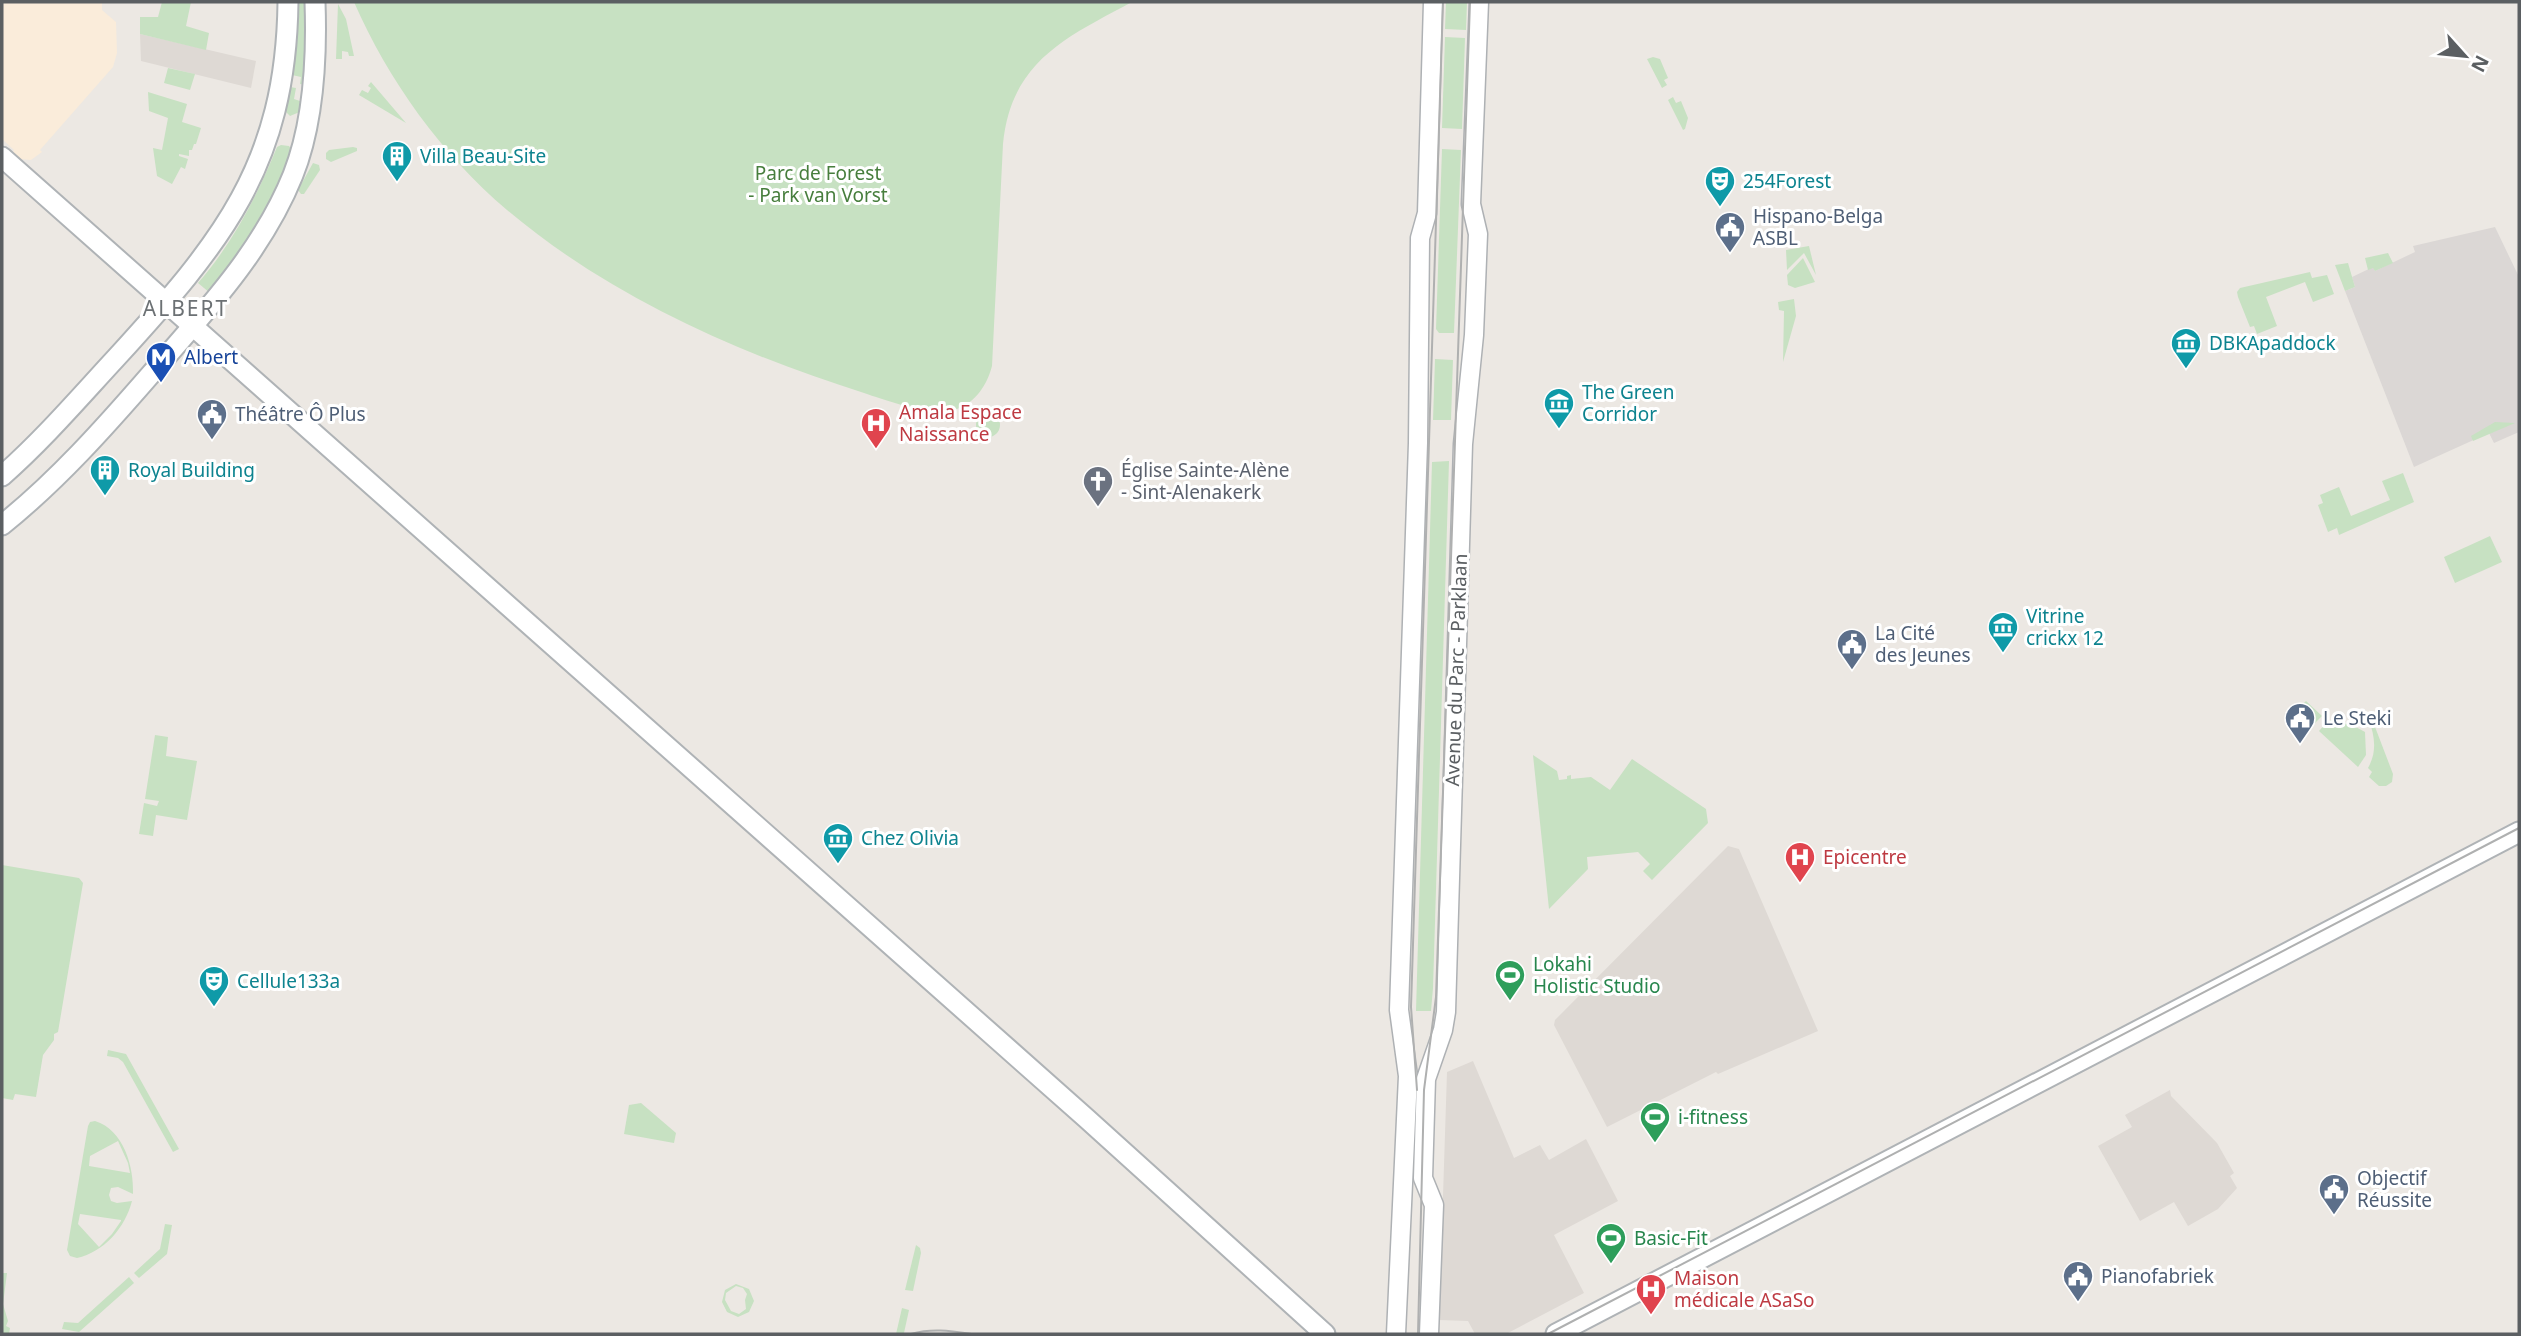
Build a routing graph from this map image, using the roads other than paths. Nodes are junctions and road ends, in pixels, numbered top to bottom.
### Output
1 (288, 2) edge
2 (315, 2) edge
3 (1433, 2) edge
4 (1479, 2) edge
5 (2, 157) edge
6 (165, 303) junction
7 (192, 327) junction
8 (2, 476) edge
9 (2, 525) edge
10 (2519, 832) edge
11 (1325, 1334) edge
12 (1396, 1334) edge
13 (1429, 1334) edge
14 (1556, 1334) edge

1 - 6 main road
2 - 7 main road
3 - 12 street
4 - 13 street, Avenue du Parc - Parklaan
5 - 6 main road
6 - 7 main road
6 - 8 main road
7 - 9 main road
7 - 11 main road
10 - 14 main road

